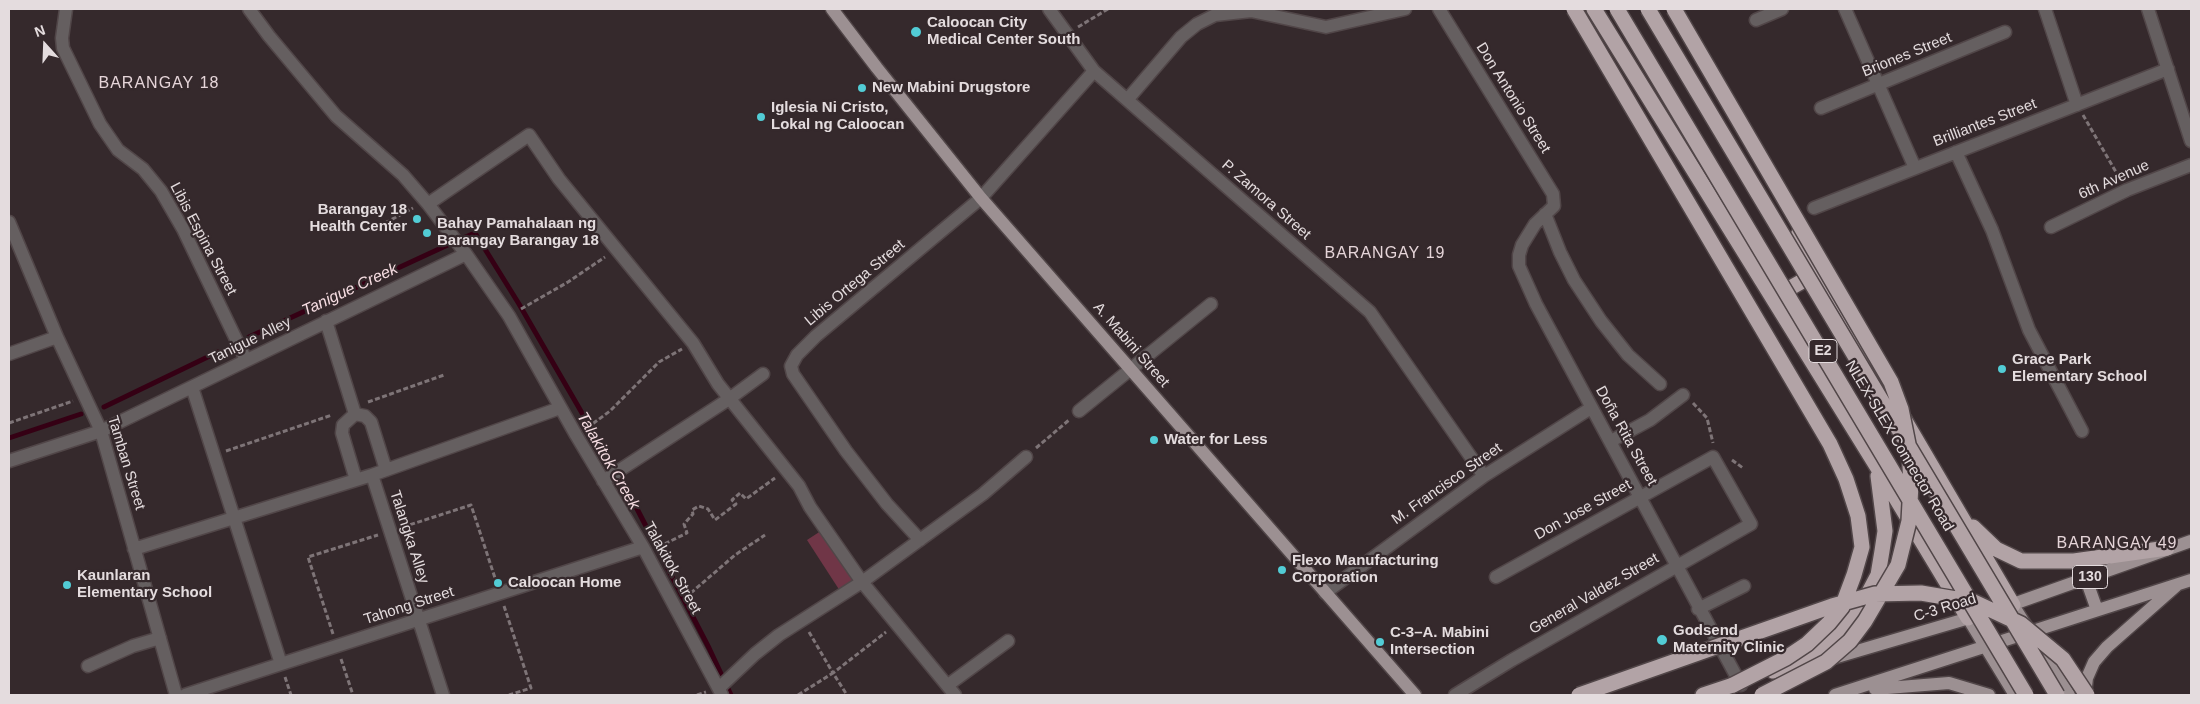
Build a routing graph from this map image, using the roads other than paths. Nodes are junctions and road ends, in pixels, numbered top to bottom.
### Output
1 (66, 9) edge
2 (249, 9) edge
3 (832, 9) edge
4 (1049, 9) edge
5 (1405, 9) edge
6 (1439, 9) edge
7 (1574, 9) edge
8 (1594, 9) edge
9 (1617, 9) edge
10 (1648, 9) edge
11 (1674, 9) edge
12 (1681, 9) edge
13 (1782, 9) edge
14 (1846, 9) edge
15 (2044, 9) edge
16 (2148, 9) edge
17 (1756, 20) dead end
18 (2005, 32) dead end
19 (2168, 69) junction
20 (1094, 71) junction
21 (1878, 84) junction
22 (1127, 100) junction
23 (2076, 105) junction
24 (1821, 108) dead end
25 (2191, 141) edge
26 (1956, 152) junction
27 (2191, 165) edge
28 (1915, 168) junction
29 (981, 198) junction
30 (427, 203) junction
31 (1814, 208) dead end
32 (1549, 210) junction
33 (9, 222) edge
34 (2051, 227) dead end
35 (466, 254) junction
36 (1817, 272) junction
37 (1773, 298) junction
38 (1211, 304) dead end
39 (326, 322) junction
40 (57, 337) junction
41 (9, 354) edge
42 (246, 360) junction
43 (1131, 370) junction
44 (763, 374) dead end
45 (1660, 384) dead end
46 (192, 387) junction
47 (1683, 395) road end
48 (730, 399) junction
49 (560, 408) junction
50 (1591, 408) junction
51 (354, 411) junction
52 (1079, 411) road end
53 (99, 426) junction
54 (2082, 431) dead end
55 (1611, 441) junction
56 (1026, 457) road end
57 (9, 461) edge
58 (1876, 465) junction
59 (386, 470) junction
60 (372, 474) junction
61 (1484, 476) junction
62 (606, 479) junction
63 (356, 480) junction
64 (1640, 497) junction
65 (1960, 516) junction
66 (234, 518) junction
67 (1751, 524) joint
68 (920, 540) junction
69 (2191, 541) edge
70 (643, 547) junction
71 (2166, 548) junction
72 (134, 549) junction
73 (1676, 566) junction
74 (1496, 577) dead end
75 (2086, 579) junction
76 (2186, 581) edge
77 (862, 582) junction
78 (1744, 586) dead end
79 (1325, 592) junction
80 (1867, 596) junction
81 (2013, 605) junction
82 (1698, 609) junction
83 (2097, 610) junction
84 (1968, 618) junction
85 (419, 620) junction
86 (2030, 632) junction
87 (160, 638) junction
88 (1008, 641) dead end
89 (1986, 647) junction
90 (281, 664) junction
91 (88, 666) dead end
92 (1740, 685) junction
93 (952, 690) edge
94 (721, 692) edge
95 (1838, 694) edge
96 (176, 695) edge
97 (185, 695) edge
98 (443, 695) edge
99 (1416, 695) edge
100 (1455, 695) edge
101 (1579, 695) edge
102 (1704, 695) edge
103 (1762, 695) edge
104 (1989, 695) edge
105 (2015, 695) edge
106 (2026, 695) edge
107 (2057, 695) edge
108 (2069, 695) edge
109 (2086, 695) edge

1 - 42 street, Libis Espina Street
2 - 30 street, Talakitok Street
3 - 29 main road, A. Mabini Street
4 - 20 street, P. Zamora Street
5 - 22 street
6 - 32 street, Don Antonio Street
7 - 102 highway, bridge
8 - 37 highway
9 - 106 highway, NLEX-SLEX Connector Road / E2, bridge
10 - 107 highway, NLEX-SLEX Connector Road / E2, bridge
11 - 103 highway, bridge
12 - 36 highway
13 - 17 street
14 - 21 street
15 - 23 street
16 - 19 street
18 - 21 street, Briones Street
19 - 23 street, Brilliantes Street
19 - 25 street
20 - 22 street, P. Zamora Street
20 - 29 street, Libis Ortega Street
21 - 24 street, Briones Street
21 - 28 street
22 - 61 street, P. Zamora Street
23 - 26 street, Brilliantes Street
26 - 28 street, Brilliantes Street
26 - 54 street
27 - 34 street, 6th Avenue
28 - 31 street, Brilliantes Street
29 - 43 main road, A. Mabini Street
29 - 68 street, Libis Ortega Street
30 - 35 street, Talakitok Street
30 - 48 street
32 - 45 street, Don Antonio Street
32 - 50 street, Doña Rita Street
33 - 40 street, Tamban Street
35 - 39 street, Tanigue Alley
35 - 49 street, Talakitok Street
36 - 37 highway
36 - 65 highway
37 - 58 highway
38 - 43 street
39 - 42 street, Tanigue Alley
39 - 51 street
40 - 41 street
40 - 53 street, Tamban Street
42 - 46 street, Tanigue Alley
43 - 52 street
43 - 79 main road, A. Mabini Street
44 - 48 street
46 - 53 street, Tanigue Alley
46 - 66 street
47 - 55 street
48 - 62 street
48 - 77 street
49 - 59 street
49 - 62 street, Talakitok Street
50 - 55 street, Doña Rita Street
50 - 61 street, M. Francisco Street
51 - 59 street
51 - 63 street
53 - 57 street, Tanigue Alley
53 - 72 street, Tamban Street
55 - 64 street, Doña Rita Street
56 - 68 street
58 - 80 highway
58 - 84 highway
59 - 60 street
60 - 63 street
60 - 85 street, Talangka Alley
61 - 79 street, M. Francisco Street
62 - 70 street, Talakitok Street
63 - 66 street
64 - 67 street, Don Jose Street
64 - 73 street, Doña Rita Street
64 - 74 street, Don Jose Street
65 - 71 highway
65 - 81 highway
66 - 72 street
66 - 90 street
67 - 73 street, General Valdez Street
68 - 77 street
69 - 71 main road, C-3 Road / 130
70 - 85 street, Tahong Street
70 - 94 street, Talakitok Street
71 - 75 main road, C-3 Road / 130
72 - 87 street, Tamban Street
73 - 82 street, Doña Rita Street
73 - 100 street, General Valdez Street
75 - 81 main road, C-3 Road / 130
75 - 83 main road
76 - 83 main road, 130
76 - 109 main road
77 - 93 street
77 - 94 street
78 - 82 street
79 - 99 main road, A. Mabini Street
80 - 92 highway
80 - 101 highway, bridge
80 - 109 highway, bridge
81 - 84 main road, C-3 Road / 130
81 - 86 main road
82 - 92 street, Doña Rita Street
83 - 86 main road, 130
84 - 89 main road
84 - 92 main road, C-3 Road / 130
85 - 90 street, Tahong Street
85 - 98 street, Talangka Alley
86 - 89 main road, 130
86 - 108 main road
87 - 91 street
87 - 96 street, Tamban Street
88 - 93 street
89 - 95 main road, 130
89 - 105 main road
90 - 97 street, Tahong Street
92 - 102 main road, C-3 Road / 130
95 - 104 main road

